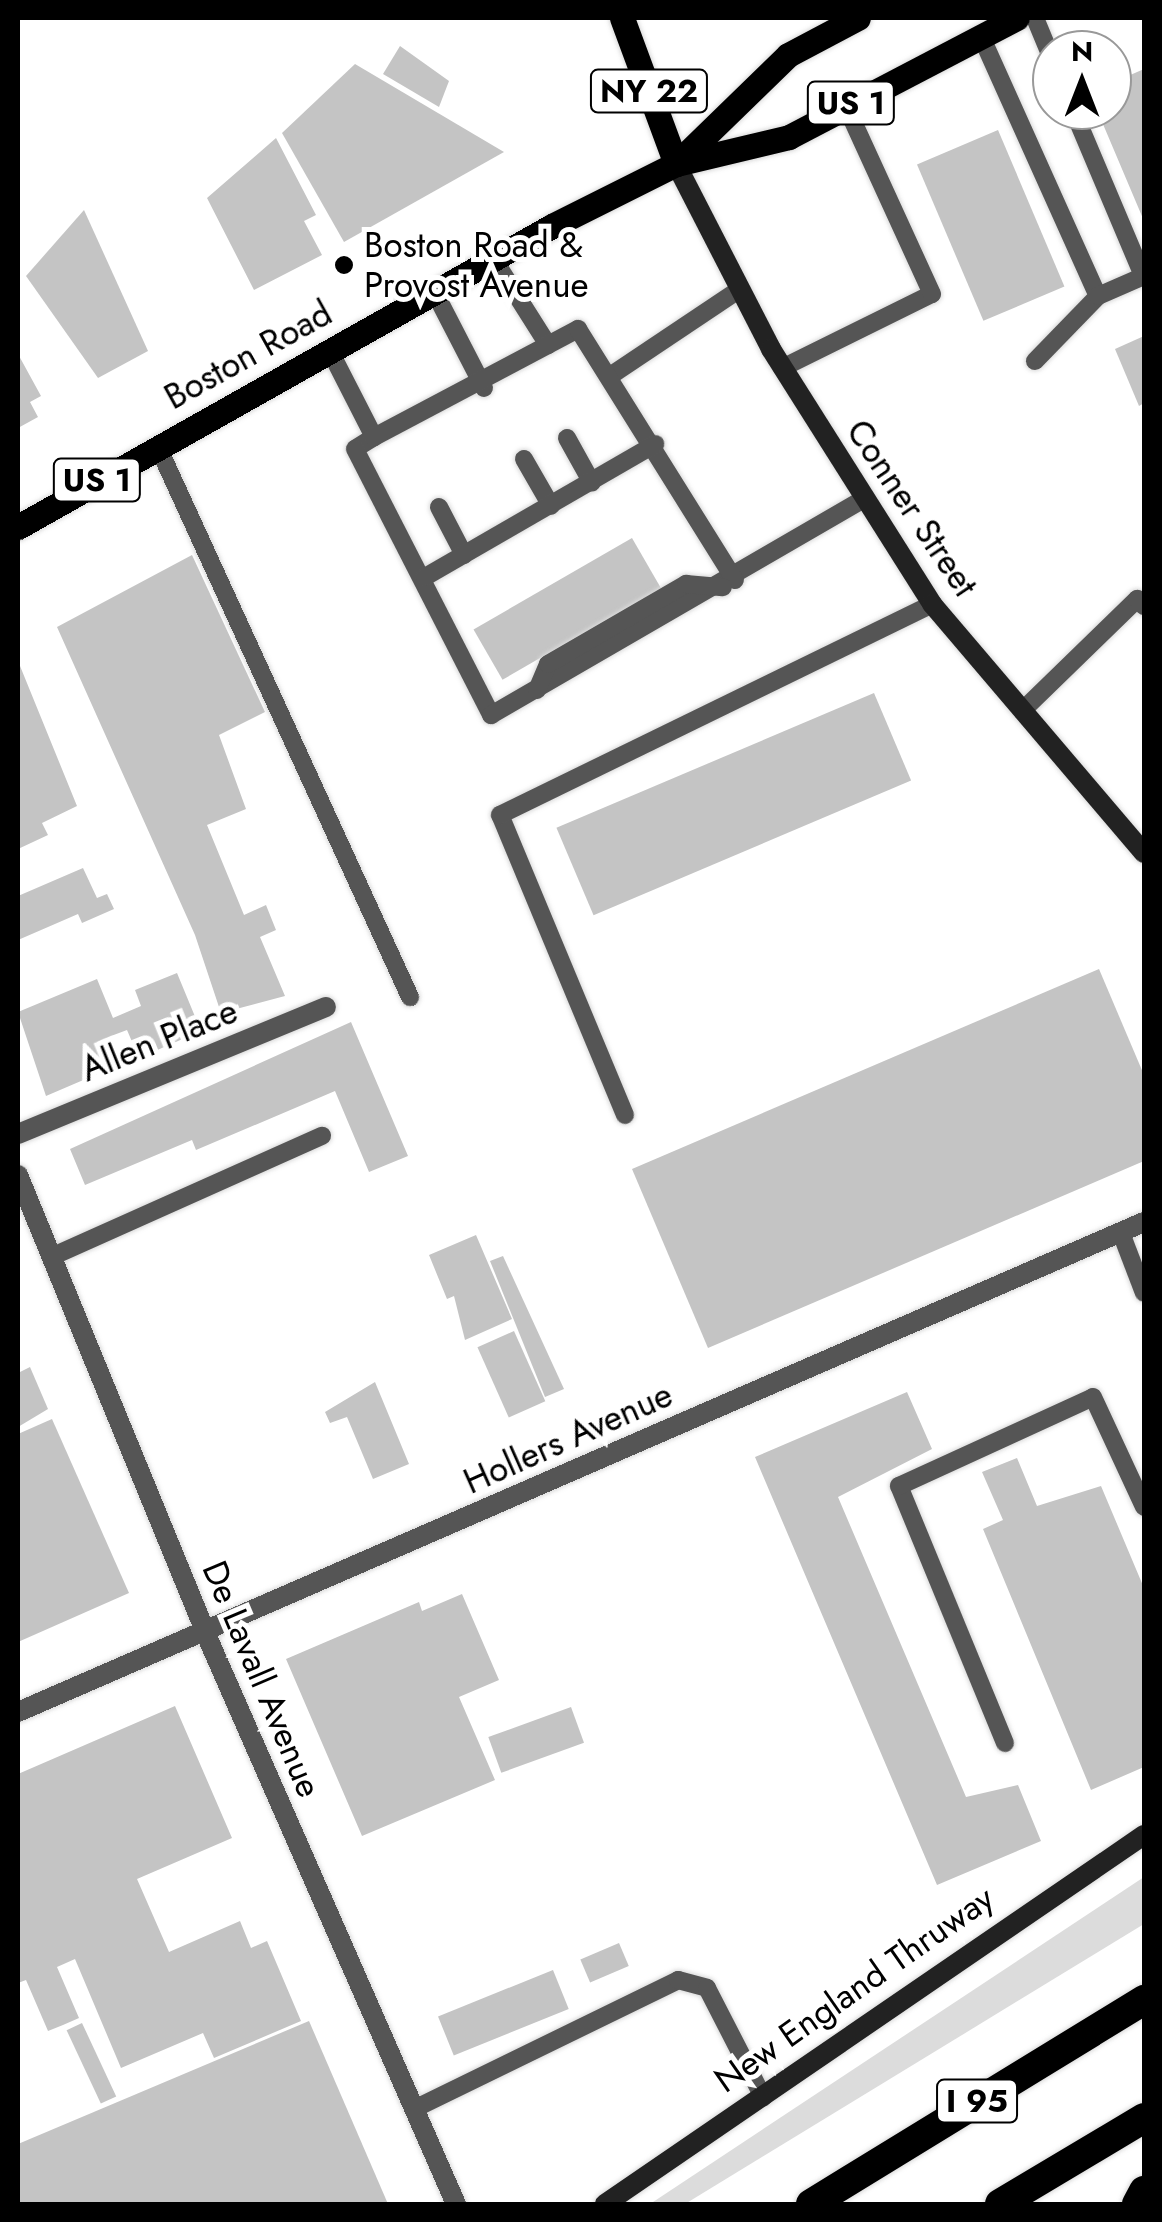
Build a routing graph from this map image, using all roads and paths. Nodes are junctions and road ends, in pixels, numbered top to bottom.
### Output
1 (622, 18) edge
2 (858, 18) edge
3 (1017, 18) edge
4 (981, 36) junction
5 (846, 106) junction
6 (1082, 130) edge
7 (676, 164) junction
8 (493, 258) junction
9 (1144, 276) edge
10 (740, 289) junction
11 (434, 291) junction
12 (1098, 296) junction
13 (548, 345) junction
14 (330, 351) junction
15 (1035, 362) dead end
16 (782, 368) junction
17 (610, 376) junction
18 (482, 385) junction
19 (374, 436) junction
20 (567, 438) dead end
21 (655, 444) junction
22 (159, 449) junction
23 (524, 460) dead end
24 (592, 483) junction
25 (864, 500) junction
26 (439, 506) dead end
27 (551, 506) junction
28 (18, 527) edge
29 (464, 555) junction
30 (425, 577) junction
31 (729, 584) junction
32 (932, 604) junction
33 (1144, 606) edge
34 (1022, 711) junction
35 (1144, 852) edge
36 (410, 997) dead end
37 (326, 1007) dead end
38 (625, 1115) dead end
39 (18, 1134) edge
40 (322, 1136) dead end
41 (18, 1175) edge
42 (1144, 1222) edge
43 (1121, 1233) junction
44 (52, 1257) junction
45 (1144, 1293) edge
46 (1144, 1507) edge
47 (206, 1632) junction
48 (18, 1712) edge
49 (1005, 1743) dead end
50 (1144, 1835) edge
51 (1144, 2000) edge
52 (763, 2097) junction
53 (414, 2108) junction
54 (1144, 2118) edge
55 (1144, 2191) edge
56 (456, 2204) edge
57 (606, 2204) edge
58 (811, 2204) edge
59 (1000, 2204) edge
60 (1137, 2204) edge

1 - 7 main road, NY 22
2 - 7 main road, Boston Road / US 1
3 - 4 main road, Boston Road / US 1
4 - 5 main road, Boston Road / US 1
4 - 12 lane
5 - 7 main road, Boston Road / US 1
5 - 16 lane
6 - 9 lane
7 - 8 main road, Boston Road / US 1
7 - 10 main road, Conner Street
8 - 11 main road, Boston Road / US 1
8 - 13 lane
9 - 12 lane
10 - 16 main road, Conner Street
10 - 17 lane
11 - 14 main road, Boston Road / US 1
11 - 18 lane
12 - 15 lane
13 - 17 lane
13 - 18 lane
14 - 19 lane
14 - 22 main road, Boston Road / US 1
16 - 25 main road, Conner Street
17 - 21 lane
18 - 19 lane
19 - 30 lane
20 - 24 lane
21 - 24 lane
21 - 31 lane
22 - 28 main road, Boston Road / US 1
22 - 36 lane
23 - 27 lane
24 - 27 lane
25 - 31 lane
25 - 32 main road, Conner Street
26 - 29 lane
27 - 29 lane
29 - 30 lane
30 - 31 lane
32 - 34 main road, Conner Street
32 - 38 lane
33 - 34 lane
34 - 35 main road, Conner Street
37 - 39 street, Allen Place
40 - 44 lane
41 - 44 street, De Lavall Avenue
42 - 43 street, Hollers Avenue
43 - 45 lane
43 - 47 street, Hollers Avenue
44 - 47 street, De Lavall Avenue
46 - 49 lane
47 - 48 street, Hollers Avenue
47 - 53 street, De Lavall Avenue
50 - 52 main road, New England Thruway
51 - 58 highway, I 95
52 - 53 lane
52 - 57 main road, New England Thruway
53 - 56 street, De Lavall Avenue
54 - 59 highway
55 - 60 highway

